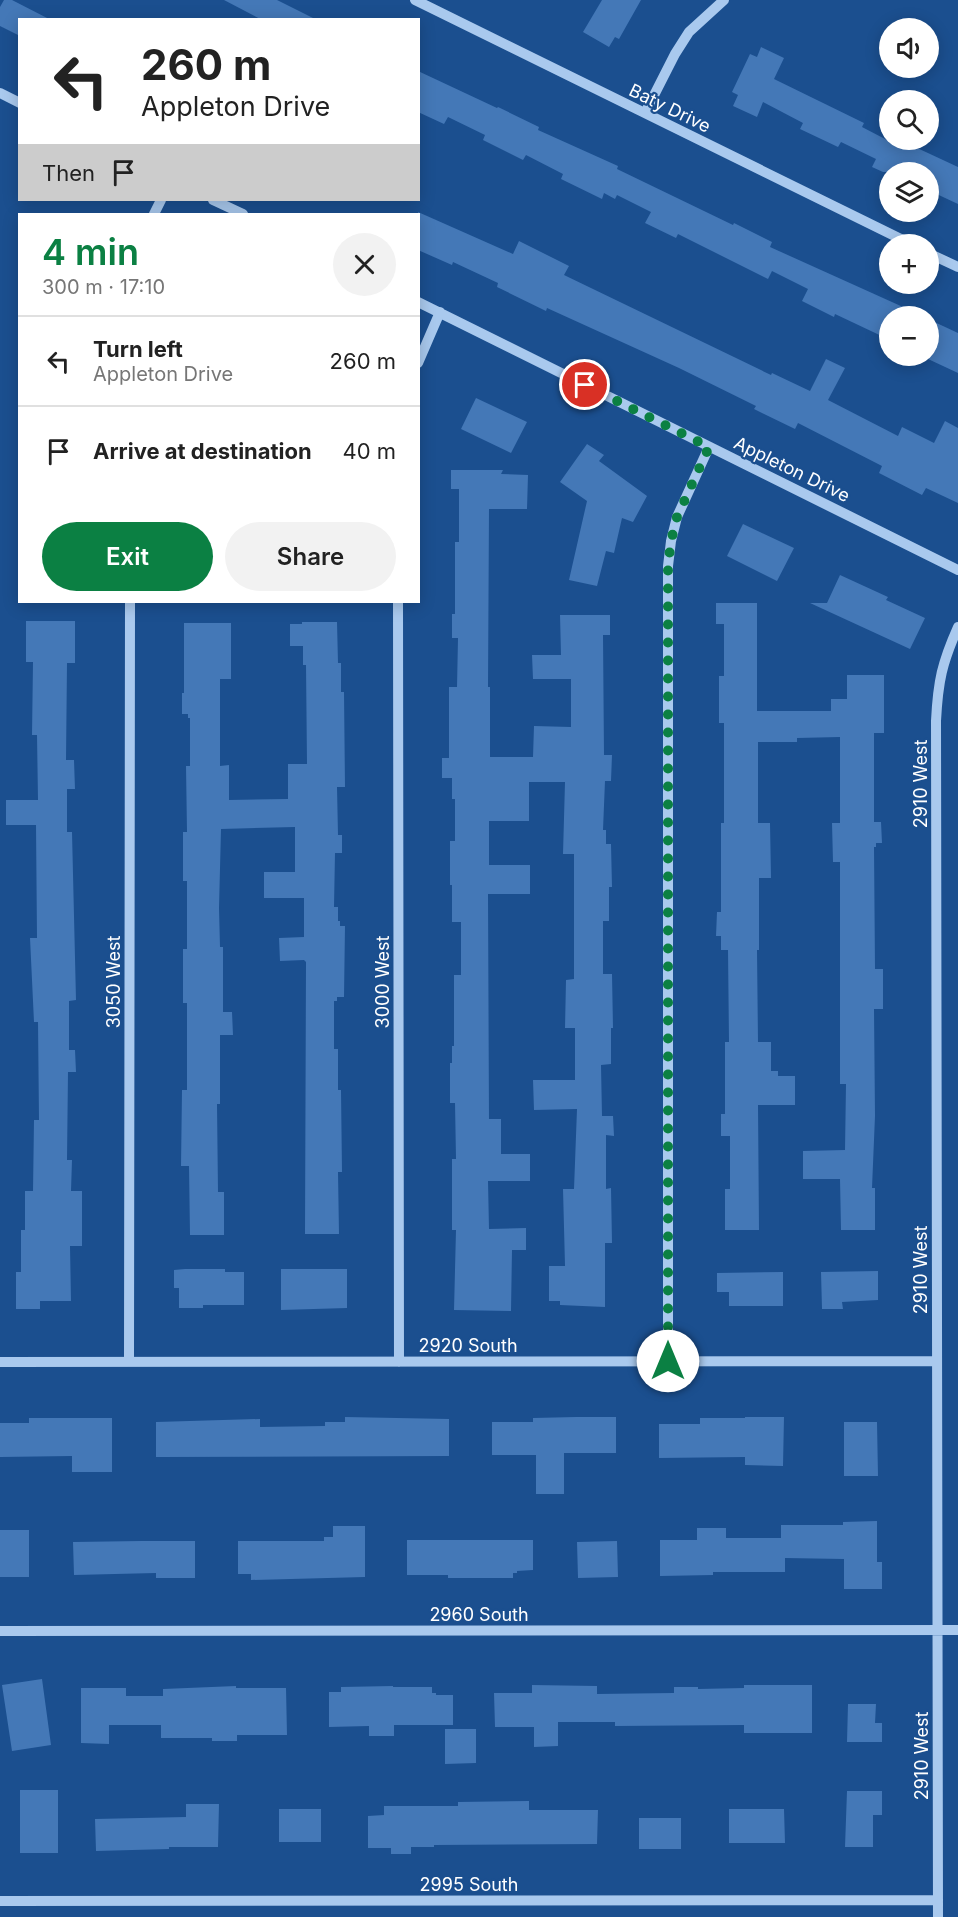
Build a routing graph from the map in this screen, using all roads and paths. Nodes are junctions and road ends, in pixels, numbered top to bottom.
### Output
1 (415, 0) edge
2 (724, 0) edge
3 (0, 93) edge
4 (18, 102) edge
5 (645, 114) junction
6 (215, 201) edge
7 (241, 213) edge
8 (891, 234) edge
9 (939, 258) edge
10 (958, 267) edge
11 (420, 303) edge
12 (440, 312) junction
13 (420, 358) edge
14 (709, 447) junction
15 (958, 570) edge
16 (130, 603) edge
17 (398, 603) edge
18 (958, 627) edge
19 (937, 1360) junction
20 (668, 1361) junction
21 (0, 1362) edge
22 (129, 1362) junction
23 (399, 1362) junction
24 (937, 1630) junction
25 (958, 1630) edge
26 (0, 1631) edge
27 (938, 1900) junction
28 (0, 1901) edge
29 (938, 1917) edge

1 - 5 street, Baty Drive
2 - 5 street
3 - 4 street
5 - 8 street, Baty Drive
6 - 7 street
9 - 10 street
11 - 12 street, Appleton Drive
12 - 13 street
12 - 14 street, Appleton Drive
14 - 15 street, Appleton Drive
14 - 20 street
16 - 22 street, 3050 West
17 - 23 street, 3000 West
18 - 19 street, 2910 West
19 - 20 street, 2920 South
19 - 24 street, 2910 West
20 - 23 street, 2920 South
21 - 22 street, 2920 South
22 - 23 street, 2920 South
24 - 25 street, 2960 South
24 - 26 street, 2960 South
24 - 27 street, 2910 West
27 - 28 street, 2995 South
27 - 29 street, 2910 West

